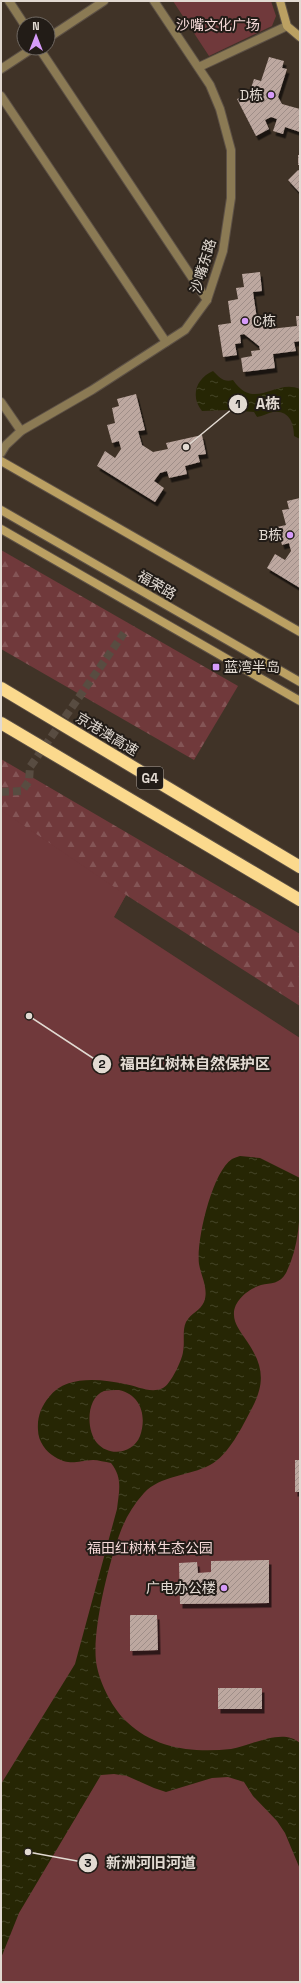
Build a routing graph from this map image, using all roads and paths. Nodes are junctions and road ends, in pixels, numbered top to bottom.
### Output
1 (9, 1) edge
2 (104, 1) edge
3 (154, 1) edge
4 (280, 1) edge
5 (19, 16) edge
6 (287, 26) junction
7 (56, 33) edge
8 (300, 37) edge
9 (21, 56) edge
10 (44, 56) edge
11 (199, 67) junction
12 (1, 69) edge
13 (1, 96) edge
14 (207, 300) junction
15 (166, 342) junction
16 (1, 402) edge
17 (21, 431) junction
18 (1, 453) edge
19 (1, 461) edge
20 (1, 510) edge
21 (1, 529) edge
22 (300, 632) edge
23 (300, 682) edge
24 (1, 688) edge
25 (300, 701) edge
26 (1, 723) edge
27 (300, 867) edge
28 (300, 900) edge

1 - 5 street
2 - 7 street
3 - 11 street, 沙嘴东路
4 - 6 main road
6 - 8 main road
6 - 11 street
9 - 12 street
10 - 14 street
11 - 14 street, 沙嘴东路
13 - 15 street
14 - 15 street, 沙嘴东路
15 - 17 street, 沙嘴东路
16 - 17 street
17 - 18 street, 沙嘴东路
19 - 22 main road
20 - 23 main road, 福荣路
21 - 25 main road, 福荣路
24 - 27 highway, 京港澳高速 / G4
26 - 28 highway, G4

